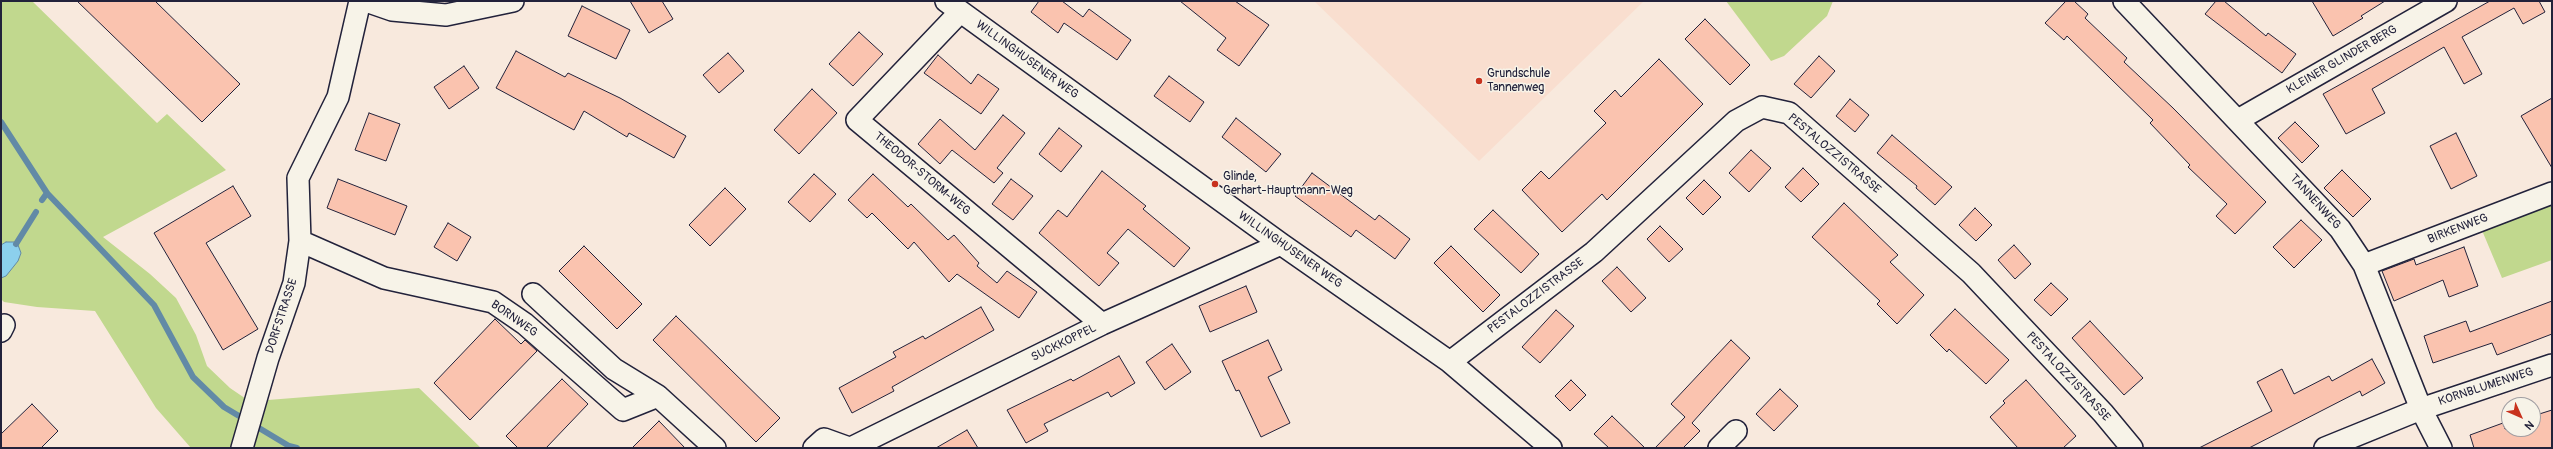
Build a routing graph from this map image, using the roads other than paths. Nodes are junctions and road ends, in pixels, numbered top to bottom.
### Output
1 (360, 1) edge
2 (366, 1) edge
3 (513, 1) edge
4 (2124, 1) edge
5 (2446, 1) edge
6 (953, 6) edge
7 (2238, 120) junction
8 (2552, 193) edge
9 (300, 241) junction
10 (1281, 244) junction
11 (2364, 264) junction
12 (533, 294) dead end
13 (1102, 324) junction
14 (1450, 362) junction
15 (2552, 365) edge
16 (614, 369) junction
17 (592, 383) junction
18 (658, 396) junction
19 (2421, 408) junction
20 (1736, 430) dead end
21 (244, 441) edge
22 (819, 443) edge
23 (715, 448) edge
24 (850, 448) edge
25 (1551, 448) edge
26 (1719, 448) edge
27 (2132, 448) edge
28 (2325, 448) edge
29 (2441, 448) edge

1 - 9 street, DORFSTRASSE
2 - 3 street
4 - 7 street, TANNENWEG
5 - 7 street, KLEINER GLINDER BERG
6 - 10 street, WILLINGHUSENER WEG
6 - 13 street, THEODOR-STORM-WEG
7 - 11 street, TANNENWEG
8 - 11 street, BIRKENWEG
9 - 17 street, BORNWEG
9 - 21 street, DORFSTRASSE
10 - 13 street, SUCKKOPPEL
10 - 14 street, WILLINGHUSENER WEG
11 - 19 street, TANNENWEG
12 - 16 street
13 - 24 street, SUCKKOPPEL
14 - 25 street, WILLINGHUSENER WEG
14 - 27 street, PESTALOZZISTRASSE
15 - 19 street, KORNBLUMENWEG
16 - 17 street
16 - 18 street
17 - 18 street, BORNWEG
18 - 23 street
19 - 28 street
19 - 29 street, TANNENWEG
20 - 26 street
22 - 24 street, SUCKKOPPEL

